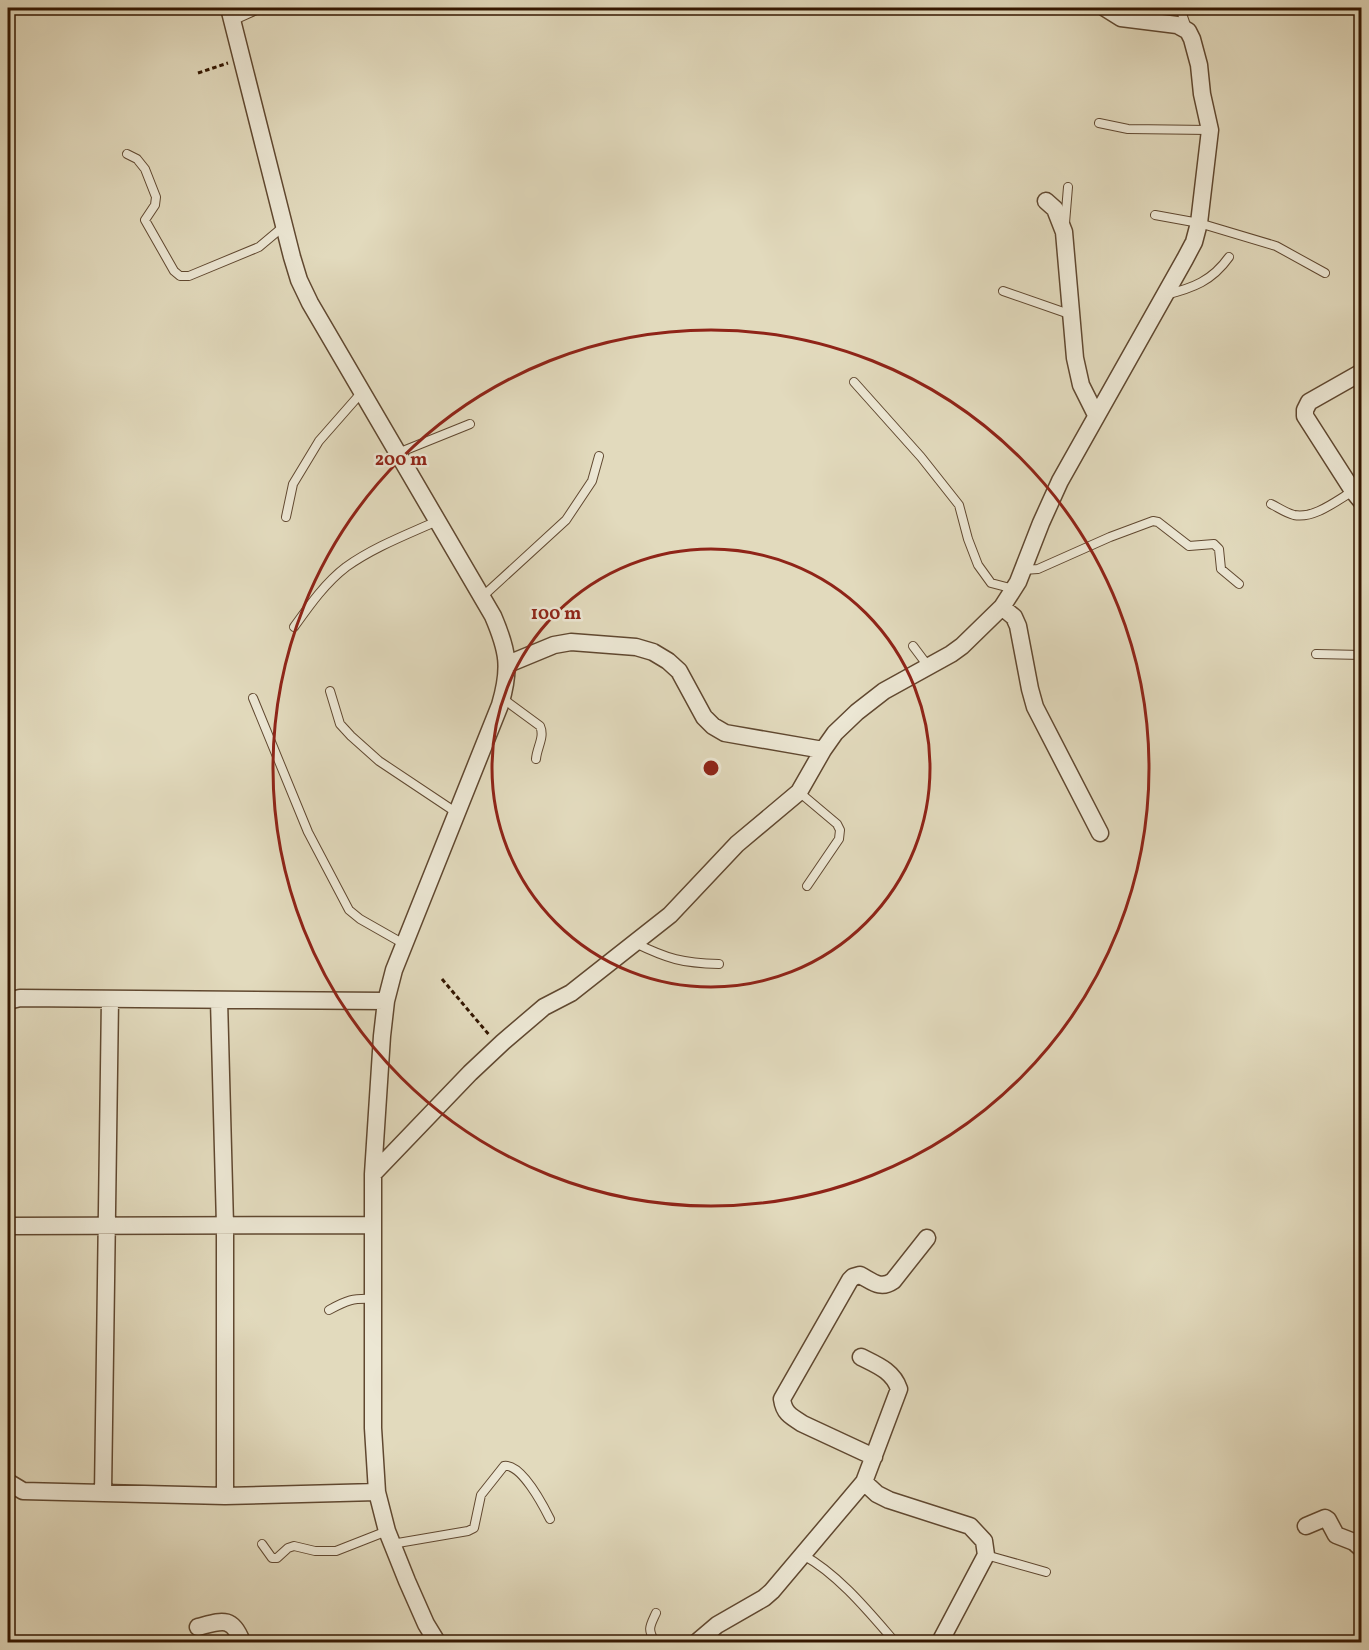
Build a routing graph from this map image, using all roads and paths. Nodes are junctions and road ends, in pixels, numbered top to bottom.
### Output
1 (261, 8) edge
2 (1105, 8) edge
3 (1180, 8) edge
4 (230, 14) edge
5 (1188, 31) junction
6 (242, 59) junction
7 (198, 73) dead end
8 (1099, 123) dead end
9 (1210, 130) junction
10 (127, 154) dead end
11 (1068, 187) dead end
12 (1046, 201) dead end
13 (1155, 215) dead end
14 (1199, 224) junction
15 (284, 226) junction
16 (1064, 232) junction
17 (1229, 257) dead end
18 (1325, 273) dead end
19 (1003, 291) dead end
20 (1165, 295) junction
21 (1072, 315) junction
22 (1362, 372) edge
23 (854, 382) dead end
24 (362, 393) junction
25 (1096, 415) junction
26 (470, 424) dead end
27 (398, 453) junction
28 (599, 456) dead end
29 (1357, 496) edge
30 (1271, 504) dead end
31 (286, 517) dead end
32 (437, 521) junction
33 (1023, 570) junction
34 (1239, 584) dead end
35 (1014, 589) junction
36 (482, 597) junction
37 (1002, 607) junction
38 (294, 627) dead end
39 (913, 646) dead end
40 (1316, 654) dead end
41 (1362, 655) edge
42 (508, 664) junction
43 (928, 666) junction
44 (330, 691) dead end
45 (253, 698) dead end
46 (502, 699) junction
47 (823, 750) junction
48 (536, 759) dead end
49 (799, 792) junction
50 (457, 813) junction
51 (1100, 832) dead end
52 (807, 886) dead end
53 (635, 943) junction
54 (404, 944) junction
55 (719, 964) dead end
56 (442, 979) dead end
57 (110, 999) junction
58 (219, 1000) junction
59 (8, 1001) edge
60 (386, 1001) junction
61 (499, 1046) junction
62 (373, 1174) junction
63 (225, 1225) junction
64 (373, 1225) junction
65 (8, 1226) edge
66 (108, 1226) junction
67 (927, 1238) dead end
68 (373, 1299) junction
69 (329, 1310) dead end
70 (861, 1357) dead end
71 (874, 1457) junction
72 (864, 1482) junction
73 (8, 1484) edge
74 (376, 1492) junction
75 (103, 1493) junction
76 (225, 1496) junction
77 (550, 1519) dead end
78 (1306, 1526) dead end
79 (390, 1538) junction
80 (262, 1544) dead end
81 (1362, 1549) edge
82 (803, 1555) junction
83 (986, 1555) junction
84 (1046, 1572) dead end
85 (656, 1614) dead end
86 (198, 1627) dead end
87 (242, 1642) edge
88 (436, 1642) edge
89 (655, 1642) edge
90 (697, 1642) edge
91 (895, 1642) edge
92 (940, 1642) edge

1 - 4 lane
2 - 5 street
3 - 5 lane
4 - 6 street
5 - 9 street
6 - 7 path
6 - 15 street
8 - 9 lane
9 - 14 street
10 - 15 lane
11 - 16 lane
12 - 16 street
13 - 14 lane
14 - 18 lane
14 - 20 street
15 - 24 street
16 - 21 street
17 - 20 lane
19 - 21 lane
20 - 25 street
21 - 25 street
22 - 29 street
23 - 35 lane
24 - 27 street
24 - 31 lane
25 - 33 street
26 - 27 lane
27 - 32 street
28 - 36 lane
29 - 30 lane
32 - 36 street
32 - 38 lane
33 - 34 lane
33 - 35 street
35 - 37 street
36 - 42 street
37 - 43 street
37 - 51 street
39 - 43 lane
40 - 41 lane
42 - 46 street
42 - 47 street
43 - 47 street
44 - 50 lane
45 - 54 lane
46 - 48 lane
46 - 50 street
47 - 49 street
49 - 52 lane
49 - 53 street
50 - 54 street
53 - 55 lane
53 - 61 street
54 - 60 street
56 - 61 path
57 - 58 street
57 - 59 street
57 - 66 street
58 - 60 street
58 - 63 street
60 - 62 street
61 - 62 street
62 - 64 street
63 - 64 street
63 - 66 street
63 - 76 street
64 - 68 street
65 - 66 street
66 - 75 street
67 - 71 street
68 - 69 lane
68 - 74 street
70 - 71 street
71 - 72 street
72 - 82 street
72 - 83 street
73 - 75 street
74 - 76 street
74 - 79 street
75 - 76 street
77 - 79 lane
78 - 81 street
79 - 80 lane
79 - 88 street
82 - 90 street
82 - 91 lane
83 - 84 lane
83 - 92 street
85 - 89 lane
86 - 87 street

